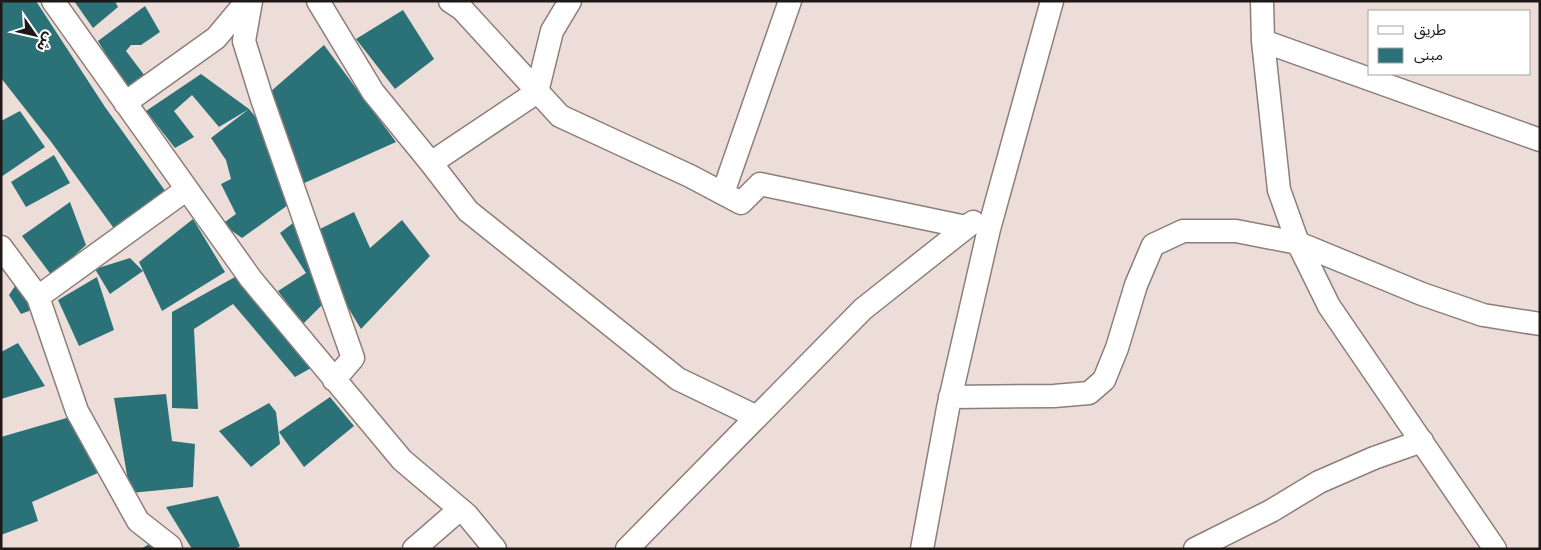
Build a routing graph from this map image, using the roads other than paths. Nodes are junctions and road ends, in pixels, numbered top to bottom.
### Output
1 (53, 1) edge
2 (249, 1) edge
3 (318, 1) edge
4 (450, 1) edge
5 (570, 1) edge
6 (790, 1) edge
7 (1052, 1) edge
8 (1262, 1) edge
9 (1263, 41) junction
10 (537, 92) junction
11 (125, 102) junction
12 (1540, 140) edge
13 (431, 163) junction
14 (187, 189) junction
15 (723, 193) junction
16 (996, 204) junction
17 (966, 227) junction
18 (1298, 243) junction
19 (1, 247) edge
20 (38, 297) junction
21 (1540, 324) edge
22 (334, 380) junction
23 (950, 397) junction
24 (757, 417) junction
25 (1422, 441) junction
26 (460, 509) junction
27 (171, 549) edge
28 (414, 549) edge
29 (495, 549) edge
30 (627, 549) edge
31 (922, 549) edge
32 (1195, 549) edge
33 (1495, 549) edge

1 - 11 street
2 - 11 street
2 - 22 street
3 - 13 street
4 - 10 street
5 - 10 street
6 - 15 street
7 - 16 street
8 - 9 street
9 - 12 street
9 - 18 street
10 - 13 street
10 - 15 street
11 - 14 street
13 - 24 street
14 - 20 street
14 - 22 street
15 - 17 street
16 - 17 street
16 - 23 street
17 - 24 street
18 - 21 street
18 - 23 street
18 - 25 street
19 - 20 street
20 - 27 street
22 - 26 street
23 - 31 street
24 - 30 street
25 - 32 street
25 - 33 street
26 - 28 street
26 - 29 street

